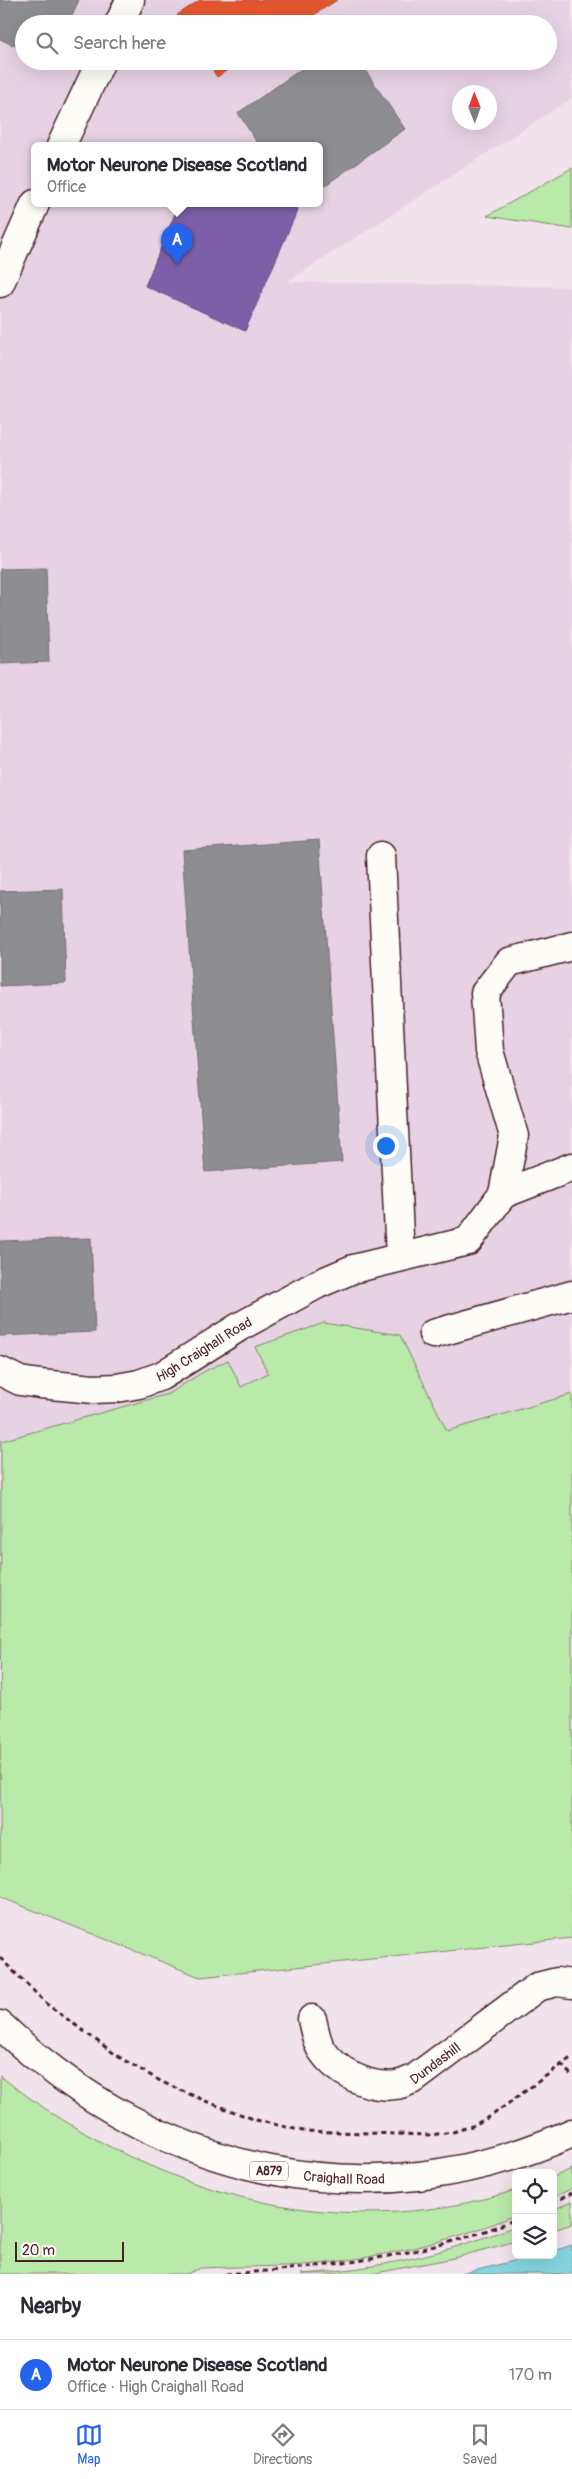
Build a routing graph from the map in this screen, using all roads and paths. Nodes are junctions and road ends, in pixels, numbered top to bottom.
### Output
1 (130, 0) edge
2 (123, 15) edge
3 (97, 70) edge
4 (63, 142) edge
5 (34, 207) edge
6 (0, 283) edge
7 (381, 856) dead end
8 (572, 946) edge
9 (572, 1168) edge
10 (503, 1194) junction
11 (400, 1257) junction
12 (572, 1295) edge
13 (432, 1334) dead end
14 (0, 1371) edge
15 (0, 1958) edge
16 (572, 1984) edge
17 (312, 2018) dead end
18 (0, 2025) edge
19 (572, 2057) edge
20 (561, 2064) junction
21 (572, 2076) edge
22 (572, 2133) edge
23 (572, 2192) edge
24 (557, 2200) edge
25 (512, 2220) edge
26 (226, 2274) edge

1 - 2 street
3 - 4 street
5 - 6 street
7 - 11 street
8 - 10 street
9 - 10 street
10 - 11 street, High Craighall Road
11 - 14 street, High Craighall Road
12 - 13 street
15 - 20 path
16 - 17 street, Dundashill
18 - 22 street, Craighall Road / A879
19 - 20 path
20 - 21 path
23 - 24 path
25 - 26 path

